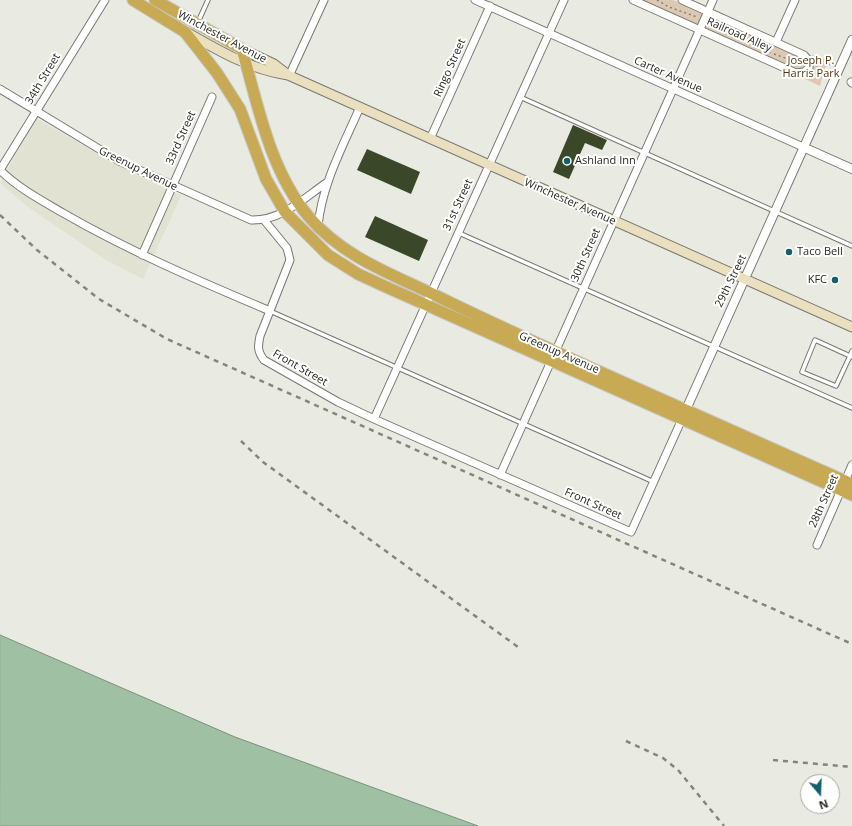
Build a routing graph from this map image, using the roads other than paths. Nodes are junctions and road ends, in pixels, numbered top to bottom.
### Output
1 (104, 0) edge
2 (133, 0) edge
3 (155, 0) edge
4 (208, 0) edge
5 (324, 0) edge
6 (475, 0) edge
7 (564, 0) edge
8 (633, 0) edge
9 (682, 0) edge
10 (713, 0) edge
11 (795, 0) edge
12 (490, 6) junction
13 (707, 12) junction
14 (197, 25) junction
15 (699, 30) junction
16 (185, 32) junction
17 (548, 33) junction
18 (852, 40) edge
19 (776, 42) junction
20 (242, 49) junction
21 (245, 62) junction
22 (288, 76) junction
23 (0, 89) edge
24 (672, 89) junction
25 (212, 97) dead end
26 (520, 98) junction
27 (360, 107) junction
28 (36, 111) junction
29 (430, 140) junction
30 (803, 147) junction
31 (643, 153) junction
32 (489, 166) junction
33 (852, 169) edge
34 (0, 170) edge
35 (326, 183) junction
36 (172, 186) junction
37 (298, 203) junction
38 (285, 212) junction
39 (775, 212) junction
40 (264, 220) junction
41 (613, 221) junction
42 (318, 226) junction
43 (458, 232) junction
44 (852, 246) edge
45 (142, 255) junction
46 (745, 280) junction
47 (583, 288) junction
48 (431, 293) junction
49 (426, 304) junction
50 (270, 311) junction
51 (852, 327) edge
52 (713, 347) junction
53 (852, 351) edge
54 (554, 356) junction
55 (851, 356) edge
56 (397, 368) junction
57 (852, 408) edge
58 (684, 414) junction
59 (374, 420) junction
60 (523, 423) junction
61 (852, 465) edge
62 (500, 475) junction
63 (654, 482) junction
64 (846, 485) edge
65 (852, 495) edge
66 (631, 532) joint
67 (817, 545) dead end

1 - 28 street, 34th Street
2 - 16 highway, Winchester Avenue
3 - 14 highway, Winchester Avenue
4 - 14 lane
5 - 22 street
6 - 12 street, Carter Avenue
7 - 17 street, 31st Street
8 - 15 street, Railroad Alley
9 - 13 street, Railroad Alley
10 - 13 street, 30th Street
11 - 19 street
12 - 17 street, Carter Avenue
12 - 29 street, Ringo Street
13 - 15 street, 30th Street
13 - 19 street, Railroad Alley
14 - 20 highway, Winchester Avenue
15 - 19 street, Railroad Alley
15 - 24 street, 30th Street
16 - 21 main road, Winchester Avenue
16 - 38 highway
17 - 24 street, Carter Avenue
17 - 26 street, 31st Street
18 - 30 street, 29th Street
20 - 21 highway
20 - 22 main road, Winchester Avenue
21 - 22 main road, Winchester Avenue
21 - 37 highway
22 - 27 main road, Winchester Avenue
23 - 28 street, Greenup Avenue
24 - 30 street, Carter Avenue
24 - 31 street, 30th Street
25 - 36 street, 33rd Street
26 - 31 lane
26 - 32 street, 31st Street
27 - 29 main road, Winchester Avenue
27 - 35 street
28 - 34 street, 34th Street
28 - 36 street, Greenup Avenue
29 - 32 main road, Winchester Avenue
30 - 33 street, Carter Avenue
30 - 39 street, 29th Street
31 - 39 lane
31 - 41 street, 30th Street
32 - 41 main road, Winchester Avenue
32 - 43 street, 31st Street
34 - 45 street
35 - 37 street
35 - 42 street
36 - 40 street, Greenup Avenue
36 - 45 street, 33rd Street
37 - 38 street, Greenup Avenue
37 - 42 highway, Greenup Avenue
38 - 40 street, Greenup Avenue
38 - 49 highway, Greenup Avenue
39 - 44 lane
39 - 46 street, 29th Street
40 - 50 street, Front Street
41 - 46 main road, Winchester Avenue
41 - 47 street, 30th Street
42 - 48 highway, Greenup Avenue
43 - 47 lane
43 - 48 street, 31st Street
45 - 50 street
46 - 51 main road, Winchester Avenue
46 - 52 street, 29th Street
47 - 52 lane
47 - 54 street, 30th Street
48 - 49 street, 31st Street
48 - 54 highway, Greenup Avenue
49 - 54 highway, Greenup Avenue
49 - 56 street, 31st Street
50 - 56 lane
50 - 59 street, Front Street
52 - 57 lane
52 - 58 street, 29th Street
53 - 55 lane
54 - 58 highway, Greenup Avenue
54 - 60 street, 30th Street
55 - 55 lane
56 - 59 street, 31st Street
56 - 60 lane
58 - 63 street, 29th Street
58 - 64 highway, Greenup Avenue
59 - 62 street, Front Street
60 - 62 street, 30th Street
60 - 63 lane
61 - 64 street, 28th Street
62 - 66 street, Front Street
63 - 66 street, 29th Street
64 - 65 highway, Greenup Avenue
64 - 67 street, 28th Street

